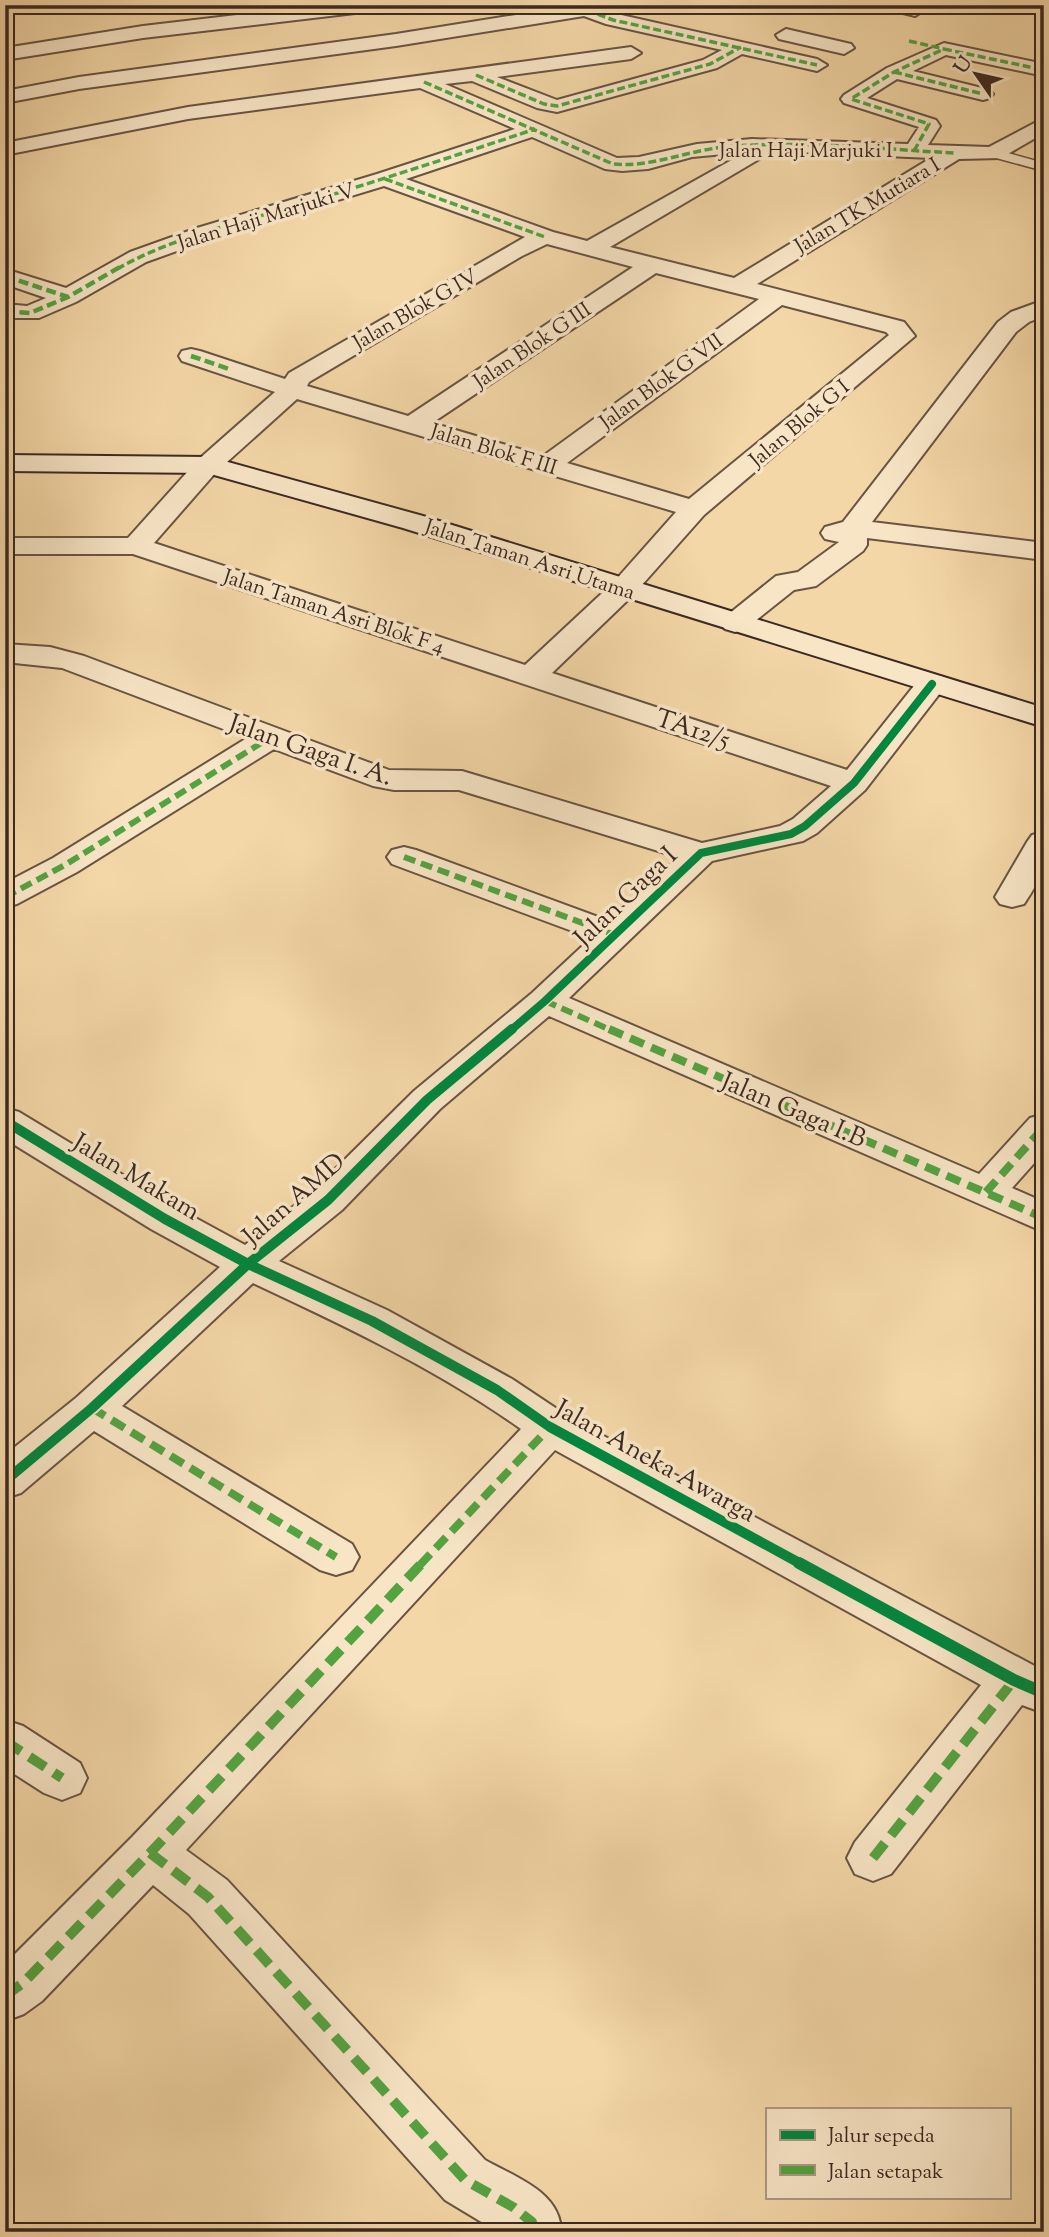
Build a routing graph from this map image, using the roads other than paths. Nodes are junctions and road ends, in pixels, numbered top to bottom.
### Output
1 (372, 5) edge
2 (615, 5) edge
3 (894, 5) edge
4 (338, 10) junction
5 (587, 10) junction
6 (915, 10) dead end
7 (765, 30) dead end
8 (417, 37) junction
9 (909, 41) dead end
10 (40, 47) junction
11 (741, 47) junction
12 (452, 48) dead end
13 (844, 48) dead end
14 (944, 49) junction
15 (631, 53) dead end
16 (5, 54) edge
17 (476, 65) junction
18 (817, 65) dead end
19 (1044, 70) edge
20 (894, 72) junction
21 (424, 82) junction
22 (79, 83) junction
23 (984, 94) dead end
24 (5, 97) edge
25 (129, 123) junction
26 (1044, 124) edge
27 (535, 129) junction
28 (5, 149) edge
29 (763, 151) dead end
30 (914, 151) junction
31 (954, 153) junction
32 (993, 153) junction
33 (1044, 167) edge
34 (385, 179) junction
35 (545, 237) junction
36 (590, 249) junction
37 (653, 264) junction
38 (5, 276) edge
39 (735, 288) junction
40 (68, 297) junction
41 (776, 298) junction
42 (1044, 307) edge
43 (5, 311) edge
44 (191, 356) dead end
45 (293, 390) junction
46 (412, 425) junction
47 (215, 459) junction
48 (5, 463) edge
49 (547, 465) junction
50 (694, 509) junction
51 (1044, 526) edge
52 (853, 528) junction
53 (5, 546) edge
54 (136, 546) junction
55 (1037, 552) edge
56 (634, 593) junction
57 (735, 623) junction
58 (5, 653) edge
59 (532, 675) junction
60 (932, 684) junction
61 (1044, 718) edge
62 (271, 737) junction
63 (854, 783) junction
64 (1042, 850) edge
65 (701, 853) junction
66 (404, 857) dead end
67 (5, 897) edge
68 (1012, 897) dead end
69 (615, 935) junction
70 (545, 1001) junction
71 (5, 1121) edge
72 (1044, 1127) edge
73 (986, 1192) junction
74 (1044, 1218) edge
75 (248, 1264) junction
76 (92, 1408) junction
77 (550, 1427) junction
78 (5, 1481) edge
79 (336, 1557) dead end
80 (1029, 1686) edge
81 (5, 1741) edge
82 (62, 1778) dead end
83 (150, 1853) junction
84 (873, 1858) dead end
85 (5, 1996) edge
86 (532, 2232) edge

1 - 4 street
2 - 5 street
3 - 6 street
4 - 8 street
4 - 10 street
5 - 8 street
5 - 11 street
7 - 13 street
8 - 12 street
8 - 22 street
9 - 14 street
10 - 16 street
10 - 22 street
11 - 17 street
11 - 18 street
14 - 19 street
14 - 20 street
15 - 17 street
17 - 21 street
20 - 23 street
20 - 30 street
21 - 25 street
21 - 27 street, Jalan Haji Marjuki I
22 - 24 street
22 - 25 street
25 - 28 street
26 - 32 street, Jalan TK Mutiara I
27 - 30 street, Jalan Haji Marjuki I
27 - 34 street, Jalan Haji Marjuki V
29 - 36 street
30 - 31 street, Jalan Haji Marjuki I
31 - 32 street, Jalan TK Mutiara I
31 - 39 street, Jalan TK Mutiara I
32 - 33 lane
34 - 35 street
34 - 40 street, Jalan Haji Marjuki V
35 - 36 street
35 - 45 street, Jalan Blok G IV
36 - 37 street
37 - 39 street
37 - 46 street, Jalan Blok G III
38 - 40 street
39 - 41 street
40 - 43 street, Jalan Haji Marjuki V
41 - 49 street, Jalan Blok G VII
41 - 50 street, Jalan Blok G I
42 - 52 street
44 - 45 street, Jalan Blok F III
45 - 46 street, Jalan Blok F III
45 - 47 street, Jalan Blok G IV
46 - 49 street, Jalan Blok F III
47 - 48 street, Jalan Taman Asri Utama
47 - 54 street, Jalan Blok G IV
47 - 56 street, Jalan Taman Asri Utama
49 - 50 street, Jalan Blok F III
50 - 56 street, Jalan Blok G I
51 - 55 street
52 - 55 street
52 - 57 street
53 - 54 street, Jalan Taman Asri Blok F 4
54 - 59 street, Jalan Taman Asri Blok F 4
56 - 57 street, Jalan Taman Asri Utama
56 - 59 street, Jalan Blok G I
57 - 60 street, Jalan Taman Asri Utama
58 - 62 street, Jalan Gaga I. A.
59 - 63 street, TA12/5
60 - 61 street, Jalan Taman Asri Utama
60 - 63 street, Jalan Gaga I
62 - 65 street, Jalan Gaga I. A.
62 - 67 street
63 - 65 street, Jalan Gaga I
64 - 68 street
65 - 69 street, Jalan Gaga I
66 - 69 street
69 - 70 street, Jalan Gaga I
70 - 73 street, Jalan Gaga I.B
70 - 75 street, Jalan AMD
71 - 75 street, Jalan Makam
72 - 73 street
73 - 74 street, Jalan Gaga I.B
75 - 76 street, Jalan AMD
75 - 77 street, Jalan Aneka Awarga
76 - 78 street, Jalan AMD
76 - 79 street
77 - 80 street, Jalan Aneka Awarga
77 - 83 street
80 - 84 street
81 - 82 street
83 - 85 street
83 - 86 street

